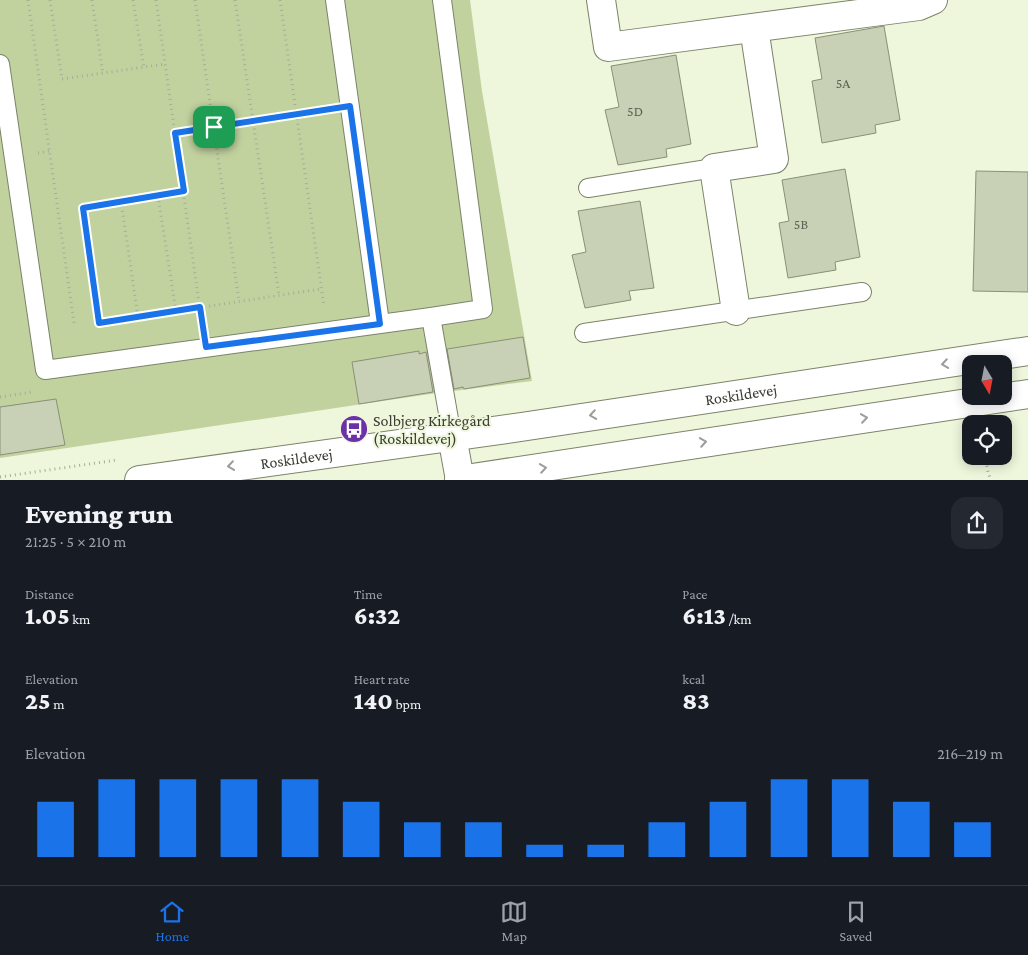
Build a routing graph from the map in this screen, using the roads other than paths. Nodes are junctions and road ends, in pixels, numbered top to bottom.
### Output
1 (334, 0) edge
2 (442, 0) edge
3 (601, 0) edge
4 (933, 0) edge
5 (754, 28) junction
6 (0, 64) edge
7 (714, 168) junction
8 (588, 188) dead end
9 (862, 292) dead end
10 (736, 311) junction
11 (430, 317) junction
12 (380, 324) junction
13 (584, 333) dead end
14 (1028, 351) edge
15 (1028, 394) edge
16 (452, 436) junction
17 (139, 480) edge
18 (459, 480) edge

1 - 12 lane
2 - 11 lane
3 - 5 street
4 - 5 street
5 - 7 street
6 - 12 lane
7 - 8 lane
7 - 10 street
9 - 10 lane
10 - 13 lane
11 - 12 lane
11 - 16 lane
14 -> 16 street, Roskildevej
18 -> 15 street
16 -> 17 street, Roskildevej
16 - 18 street

